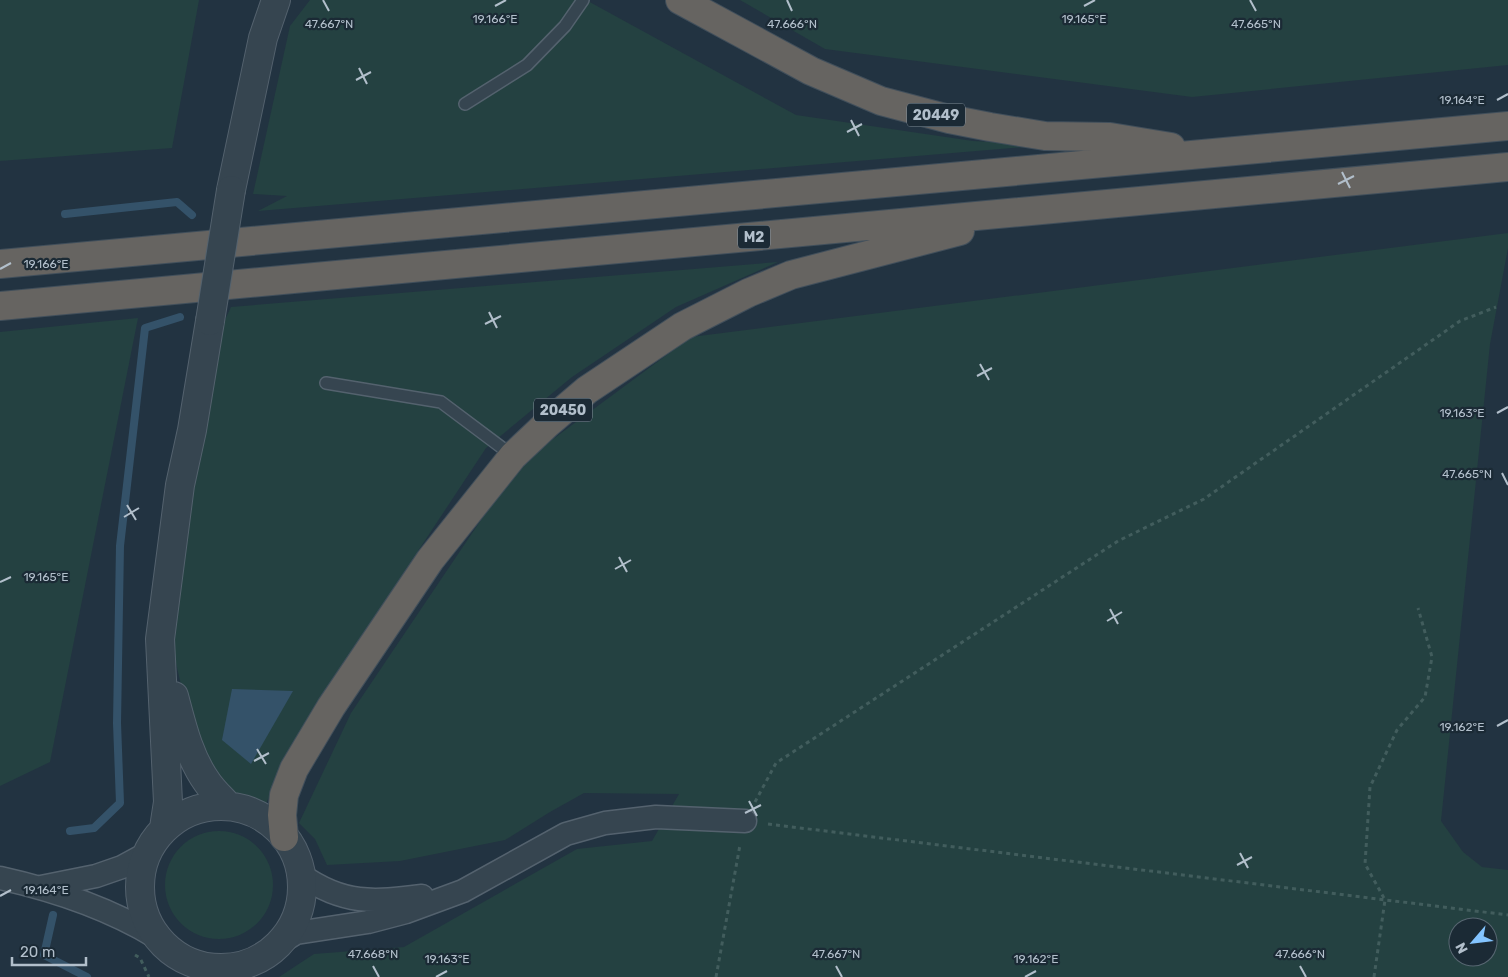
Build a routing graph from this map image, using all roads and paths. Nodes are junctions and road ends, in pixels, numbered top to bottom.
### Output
1 (276, 0) edge
2 (289, 0) edge
3 (583, 0) edge
4 (680, 0) edge
5 (263, 38) junction
6 (465, 104) dead end
7 (1508, 126) edge
8 (1214, 153) junction
9 (1508, 167) edge
10 (1037, 211) junction
11 (0, 264) edge
12 (0, 306) edge
13 (1496, 307) dead end
14 (326, 383) dead end
15 (512, 456) junction
16 (1418, 608) dead end
17 (160, 639) junction
18 (228, 806) junction
19 (745, 821) junction
20 (164, 828) junction
21 (284, 836) junction
22 (146, 854) junction
23 (301, 876) junction
24 (0, 878) edge
25 (40, 887) junction
26 (463, 891) junction
27 (1385, 900) junction
28 (1508, 915) edge
29 (160, 942) junction
30 (281, 942) junction
31 (238, 971) edge
32 (169, 977) edge
33 (716, 977) edge
34 (1374, 977) edge

1 - 5 street
2 - 5 street
3 - 6 lane
4 - 8 highway, 20449
5 - 17 street, bridge
7 - 8 highway
8 - 11 highway
9 - 10 highway, M2
10 - 12 highway, M2
10 - 15 highway, 20450
13 - 19 path
14 - 15 lane
15 - 21 highway, 20450
16 - 27 path
17 - 18 street
17 - 20 street
18 - 20 street
18 - 21 street
19 - 26 street
19 - 27 path
19 - 33 path
20 - 22 street
21 - 23 street
22 - 25 street
22 - 29 street
23 - 26 street
23 - 30 street
24 - 25 street
25 - 29 street
26 - 30 street
27 - 28 path
27 - 34 path
29 - 31 street
29 - 32 street
30 - 31 street

